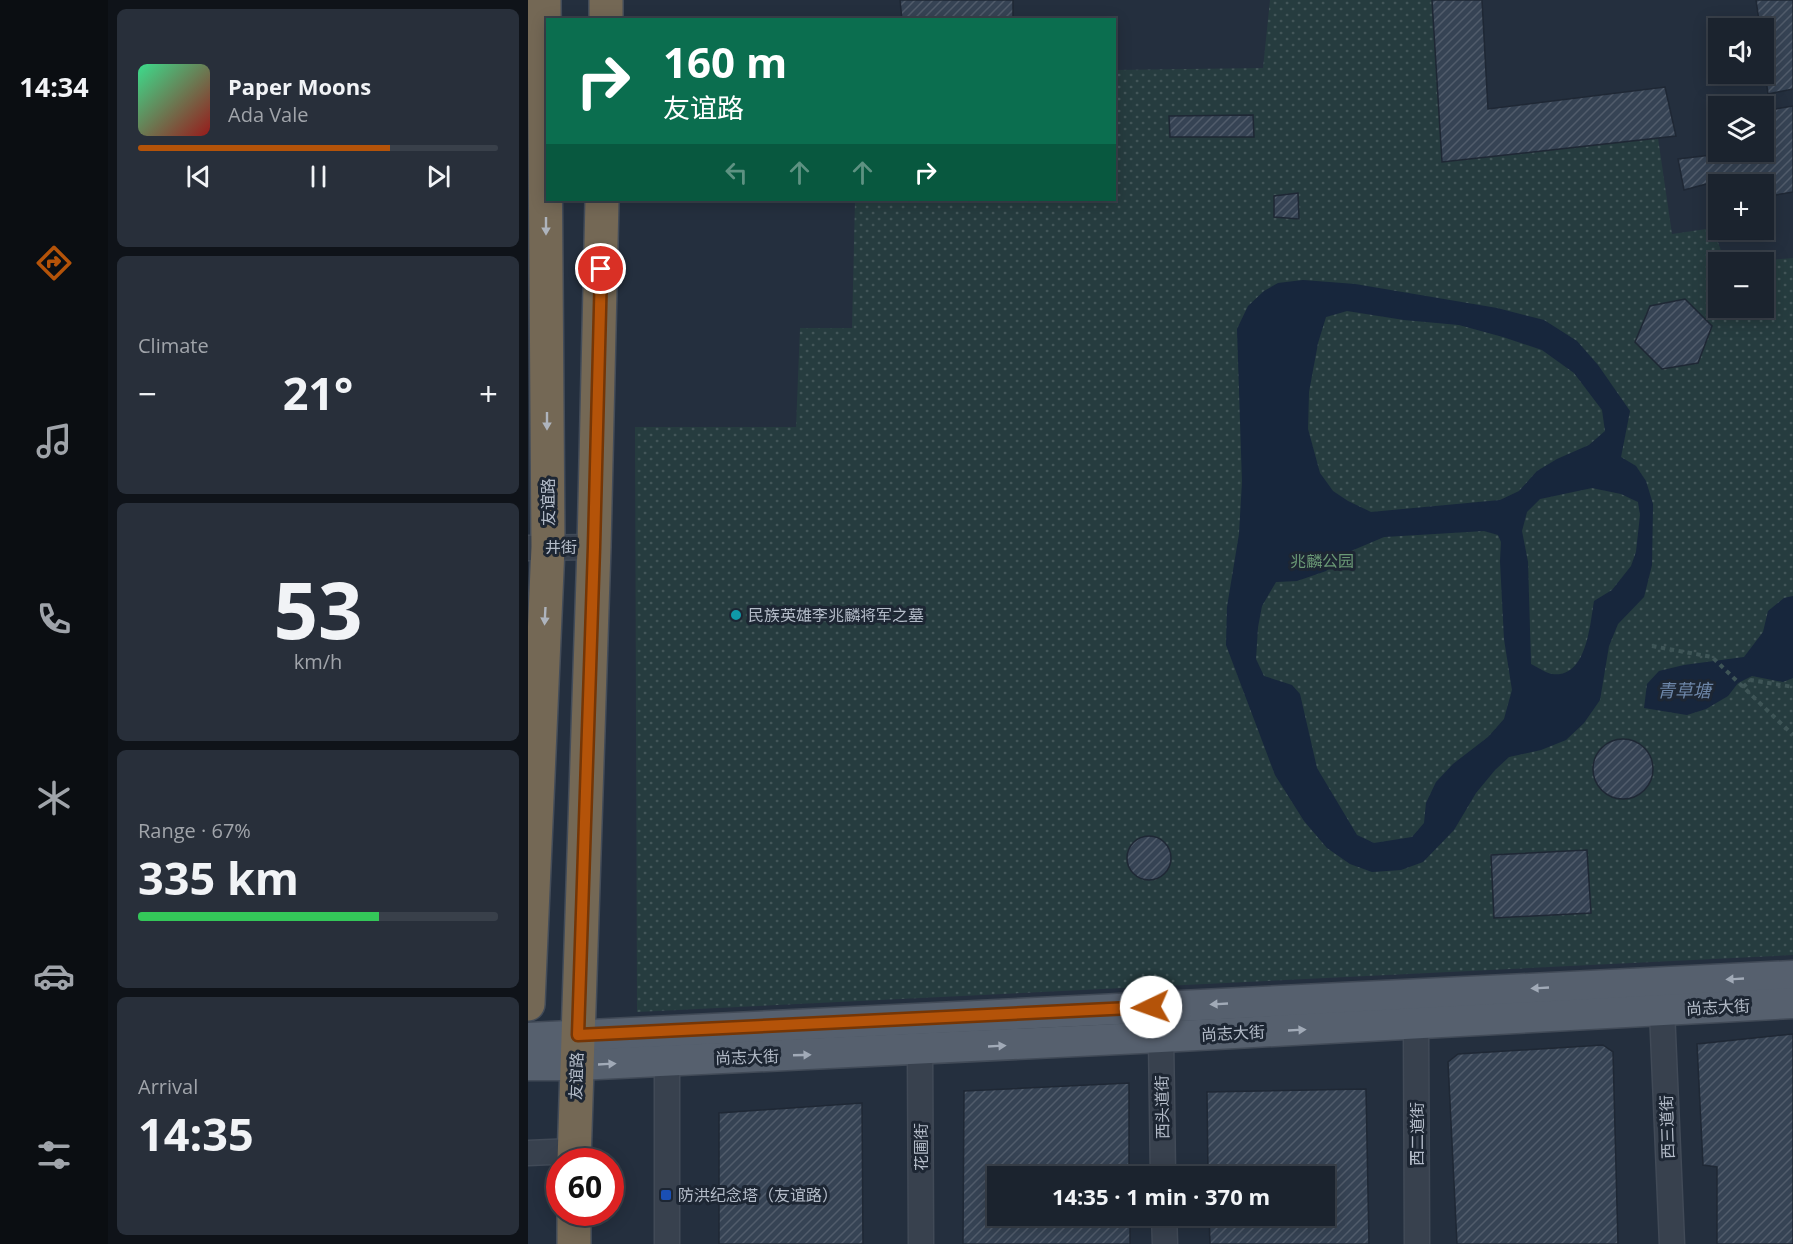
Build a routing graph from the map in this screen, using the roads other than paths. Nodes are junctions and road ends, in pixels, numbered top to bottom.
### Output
1 (544, 0) edge
2 (606, 0) edge
3 (606, 18) edge
4 (537, 103) edge
5 (602, 201) edge
6 (594, 547) junction
7 (538, 548) edge
8 (1793, 976) edge
9 (1793, 1003) edge
10 (528, 1004) edge
11 (1662, 1011) junction
12 (1416, 1024) junction
13 (1161, 1037) junction
14 (528, 1038) edge
15 (577, 1050) junction
16 (920, 1050) junction
17 (667, 1060) junction
18 (528, 1065) edge
19 (574, 1148) edge
20 (528, 1153) edge
21 (546, 1154) edge
22 (1163, 1166) edge
23 (574, 1226) edge
24 (1164, 1226) edge
25 (574, 1244) edge
26 (667, 1244) edge
27 (921, 1244) edge
28 (1165, 1244) edge
29 (1417, 1244) edge
30 (1672, 1244) edge

1 - 4 highway, 友谊路
2 - 3 highway
4 -> 7 highway, 友谊路
5 - 6 highway, 友谊路
6 - 7 street, 井街
6 - 15 highway, 友谊路
7 -> 10 highway, 友谊路
8 -> 15 main road, 尚志大街
9 - 11 main road, 尚志大街
11 - 12 main road, 尚志大街
11 - 30 street, 西三道街
13 -> 12 main road, 尚志大街
12 - 29 street, 西二道街
16 -> 13 main road, 尚志大街
13 - 22 street, 西头道街
14 - 15 main road, 尚志大街
15 -> 17 main road, 尚志大街
15 - 18 main road, 尚志大街
15 - 19 highway, 友谊路
17 -> 16 main road, 尚志大街
16 - 27 street, 花圃街
17 - 26 street
20 - 21 street
23 - 25 highway
24 - 28 street

